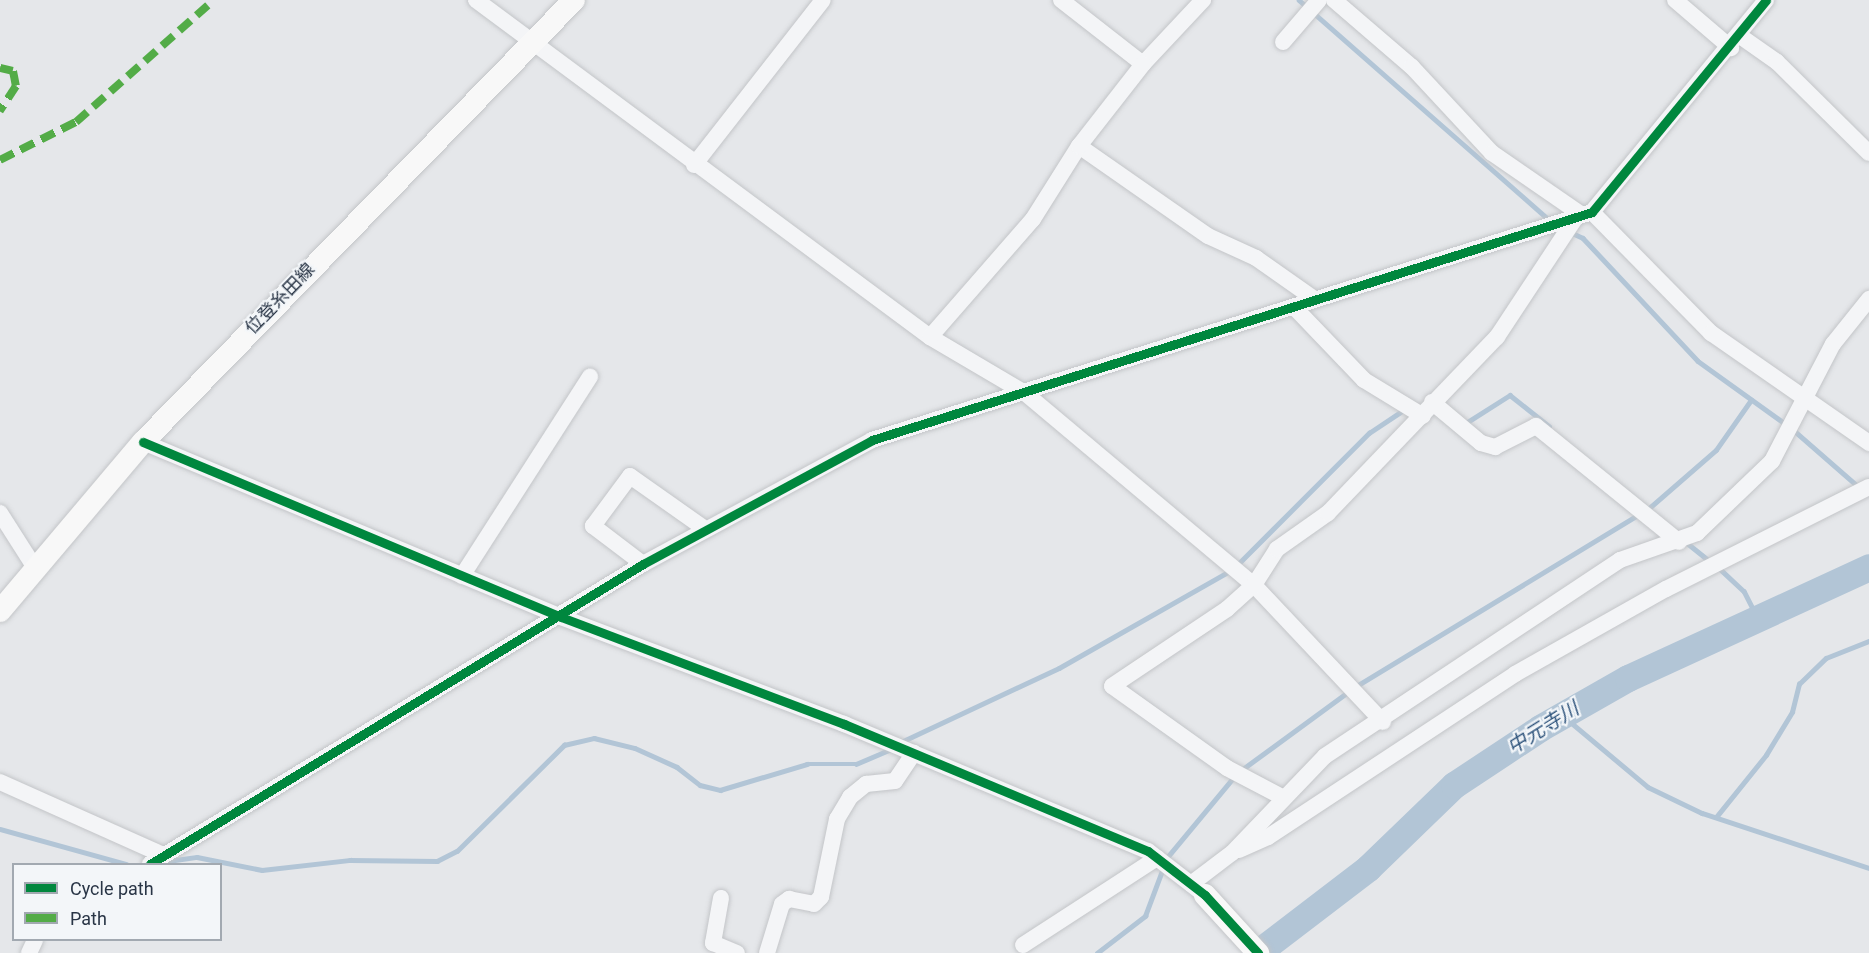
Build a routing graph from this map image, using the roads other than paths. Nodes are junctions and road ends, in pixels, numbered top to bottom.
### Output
1 (476, 0) edge
2 (574, 0) edge
3 (824, 0) edge
4 (1061, 0) edge
5 (1203, 0) edge
6 (1319, 0) edge
7 (1334, 0) edge
8 (1675, 0) edge
9 (1766, 0) edge
10 (1283, 42) dead end
11 (1736, 42) junction
12 (533, 43) junction
13 (1143, 64) junction
14 (1079, 146) junction
15 (1869, 153) edge
16 (694, 165) junction
17 (1583, 215) junction
18 (1313, 298) junction
19 (1869, 299) edge
20 (1294, 307) junction
21 (930, 336) junction
22 (590, 377) dead end
23 (1025, 393) junction
24 (1807, 403) junction
25 (1428, 409) junction
26 (143, 442) junction
27 (1869, 443) edge
28 (1869, 487) edge
29 (0, 513) edge
30 (705, 529) junction
31 (1679, 542) junction
32 (643, 564) junction
33 (35, 568) junction
34 (462, 576) junction
35 (1254, 585) junction
36 (0, 611) edge
37 (561, 617) junction
38 (1383, 722) junction
39 (914, 753) junction
40 (0, 782) edge
41 (1281, 797) junction
42 (1232, 853) junction
43 (1157, 858) junction
44 (157, 860) edge
45 (1198, 889) junction
46 (721, 898) dead end
47 (1023, 945) dead end
48 (737, 953) edge
49 (767, 953) edge
50 (1258, 953) edge

1 - 12 street
2 - 12 main road, 位登糸田線
3 - 16 street
4 - 13 street
5 - 13 street
6 - 10 street
7 - 17 street
8 - 11 street
9 - 11 street
11 - 15 street
11 - 17 street
12 - 16 street
12 - 26 main road, 位登糸田線
13 - 14 street
14 - 18 street
14 - 21 street
16 - 21 street
17 - 18 street
17 - 24 street
17 - 25 street
18 - 20 street
19 - 24 street
20 - 23 street
20 - 25 street
21 - 23 street
22 - 34 street
23 - 30 street
23 - 35 street
24 - 27 street
24 - 31 street
25 - 31 street
25 - 35 street
26 - 33 main road, 位登糸田線
26 - 34 street
28 - 42 street
29 - 33 street
30 - 32 street
30 - 32 street
31 - 38 street
32 - 37 street
33 - 36 main road, 位登糸田線
34 - 37 street
35 - 38 street
35 - 41 street
37 - 39 street
37 - 44 street
38 - 41 street
39 - 43 street
39 - 49 street
40 - 44 street
41 - 42 street
42 - 45 street
43 - 45 street
43 - 47 street
45 - 50 main road
46 - 48 street

